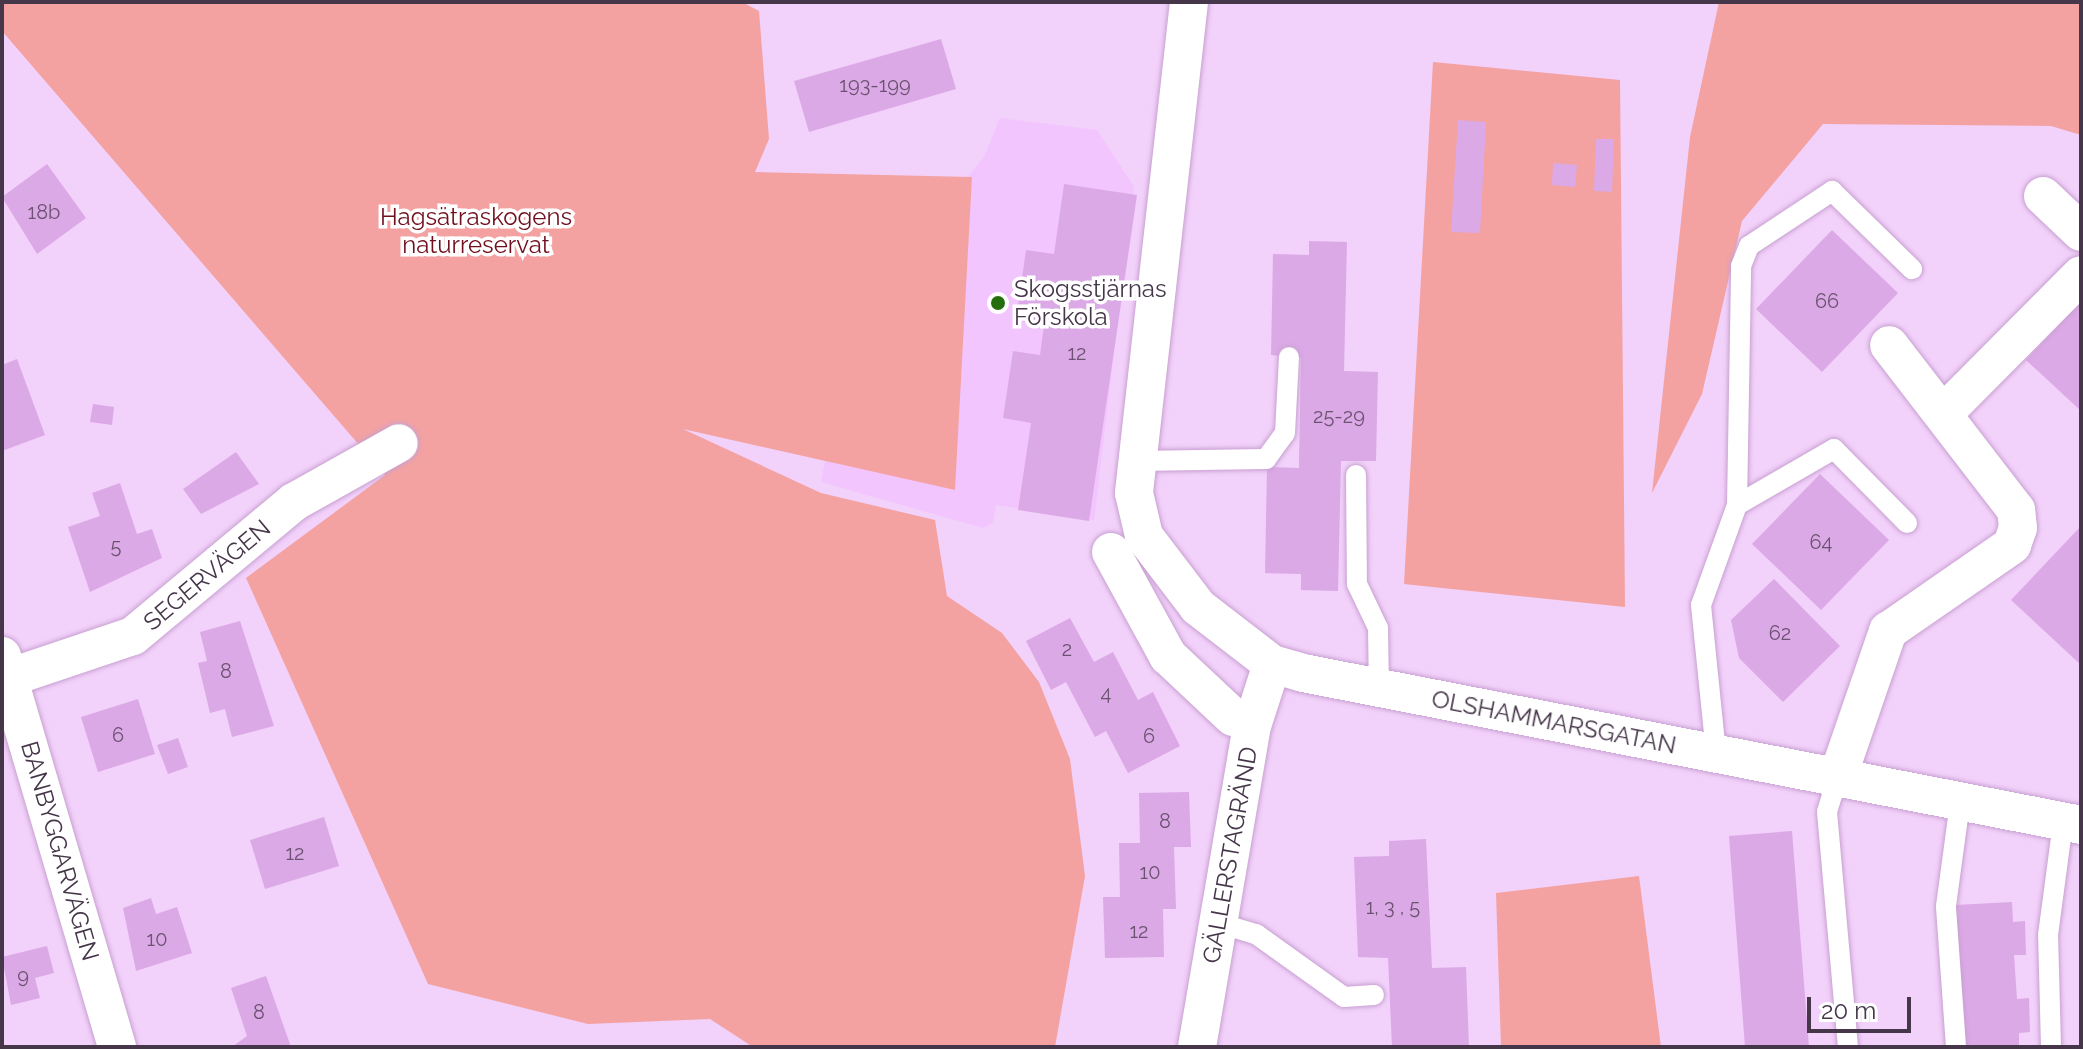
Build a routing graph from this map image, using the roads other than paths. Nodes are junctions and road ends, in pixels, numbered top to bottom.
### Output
1 (1189, 2) edge
2 (2043, 196) dead end
3 (2081, 232) edge
4 (1912, 269) dead end
5 (2081, 275) edge
6 (1889, 345) dead end
7 (1289, 357) dead end
8 (1944, 413) junction
9 (399, 443) dead end
10 (1136, 461) junction
11 (1356, 475) dead end
12 (1737, 505) junction
13 (1907, 523) dead end
14 (1111, 552) dead end
15 (1272, 664) junction
16 (5, 672) edge
17 (1379, 689) junction
18 (1233, 717) dead end
19 (1716, 753) junction
20 (1837, 779) junction
21 (1960, 803) junction
22 (2072, 823) edge
23 (1219, 923) junction
24 (1374, 995) dead end
25 (117, 1047) edge
26 (1197, 1047) edge
27 (1848, 1047) edge
28 (1956, 1047) edge
29 (2051, 1047) edge

1 - 10 street
2 - 3 street
4 - 12 lane
5 - 8 street
6 - 8 street
7 - 10 lane
8 - 20 street
9 - 16 street, SEGERVÄGEN
10 - 15 street
11 - 17 lane
12 - 13 lane
12 - 19 lane
14 - 18 street
15 - 17 street, OLSHAMMARSGATAN
15 - 23 street, GÄLLERSTAGRÄND
16 - 25 street, BANBYGGARVÄGEN
17 - 19 street, OLSHAMMARSGATAN
19 - 20 street, OLSHAMMARSGATAN
20 - 21 street, OLSHAMMARSGATAN
20 - 27 lane
21 - 22 street, OLSHAMMARSGATAN
21 - 28 lane
22 - 29 lane
23 - 24 lane
23 - 26 street, GÄLLERSTAGRÄND

